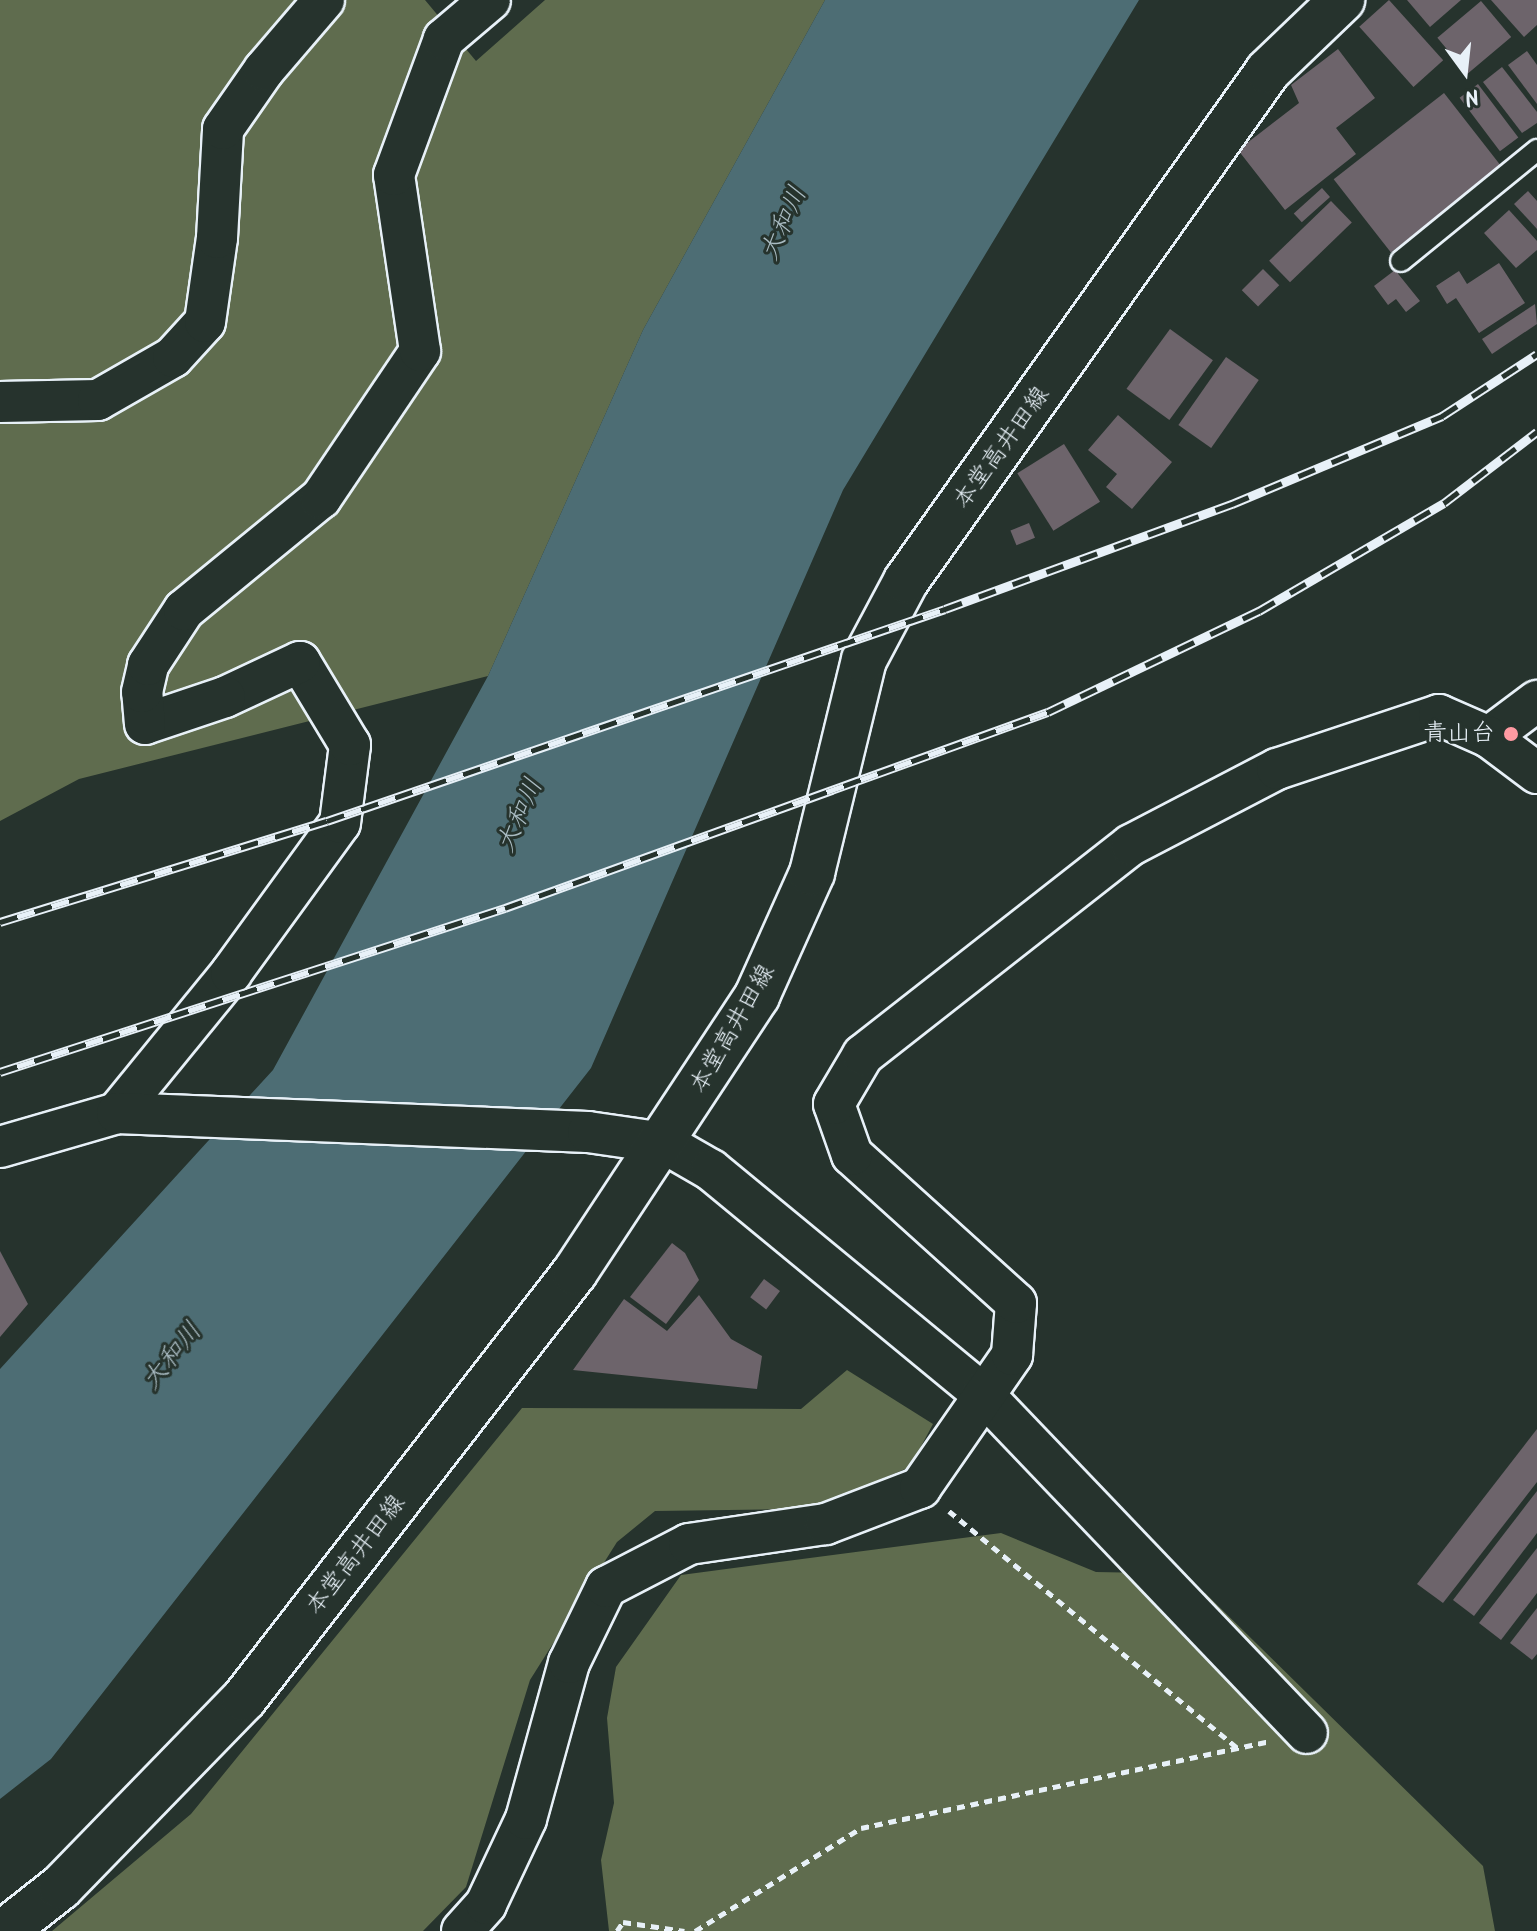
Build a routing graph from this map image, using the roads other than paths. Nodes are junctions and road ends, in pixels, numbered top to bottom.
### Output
1 (324, 0) edge
2 (490, 0) edge
3 (1342, 0) edge
4 (1537, 150) edge
5 (1401, 261) dead end
6 (0, 402) edge
7 (1537, 701) edge
8 (1489, 737) junction
9 (1537, 773) edge
10 (132, 1114) junction
11 (664, 1143) junction
12 (0, 1147) edge
13 (982, 1393) junction
14 (1307, 1733) road end
15 (5, 1931) edge
16 (462, 1931) edge

1 - 6 street
2 - 10 street
3 - 11 main road, 本堂高井田線
4 - 5 lane
7 - 8 street
8 - 9 street
8 - 13 street
10 - 11 street
10 - 12 street
11 - 13 street
11 - 15 main road, 本堂高井田線
13 - 14 street
13 - 16 street

